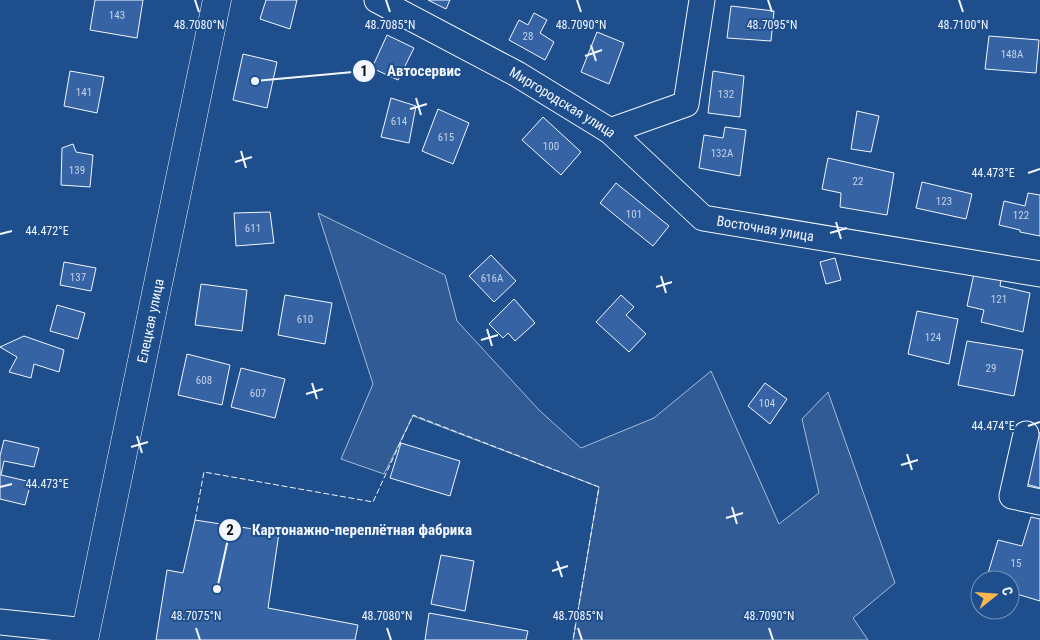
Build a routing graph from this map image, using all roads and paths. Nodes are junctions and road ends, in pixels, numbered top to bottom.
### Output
1 (217, 0) edge
2 (377, 0) edge
3 (702, 0) edge
4 (610, 132) junction
5 (1040, 274) edge
6 (1026, 434) dead end
7 (1040, 502) edge
8 (0, 622) edge
9 (85, 636) edge

1 - 9 main road, Елецкая улица
2 - 4 street, Миргородская улица
3 - 4 street, Миргородская улица
4 - 5 street, Восточная улица
6 - 7 street
8 - 9 street

